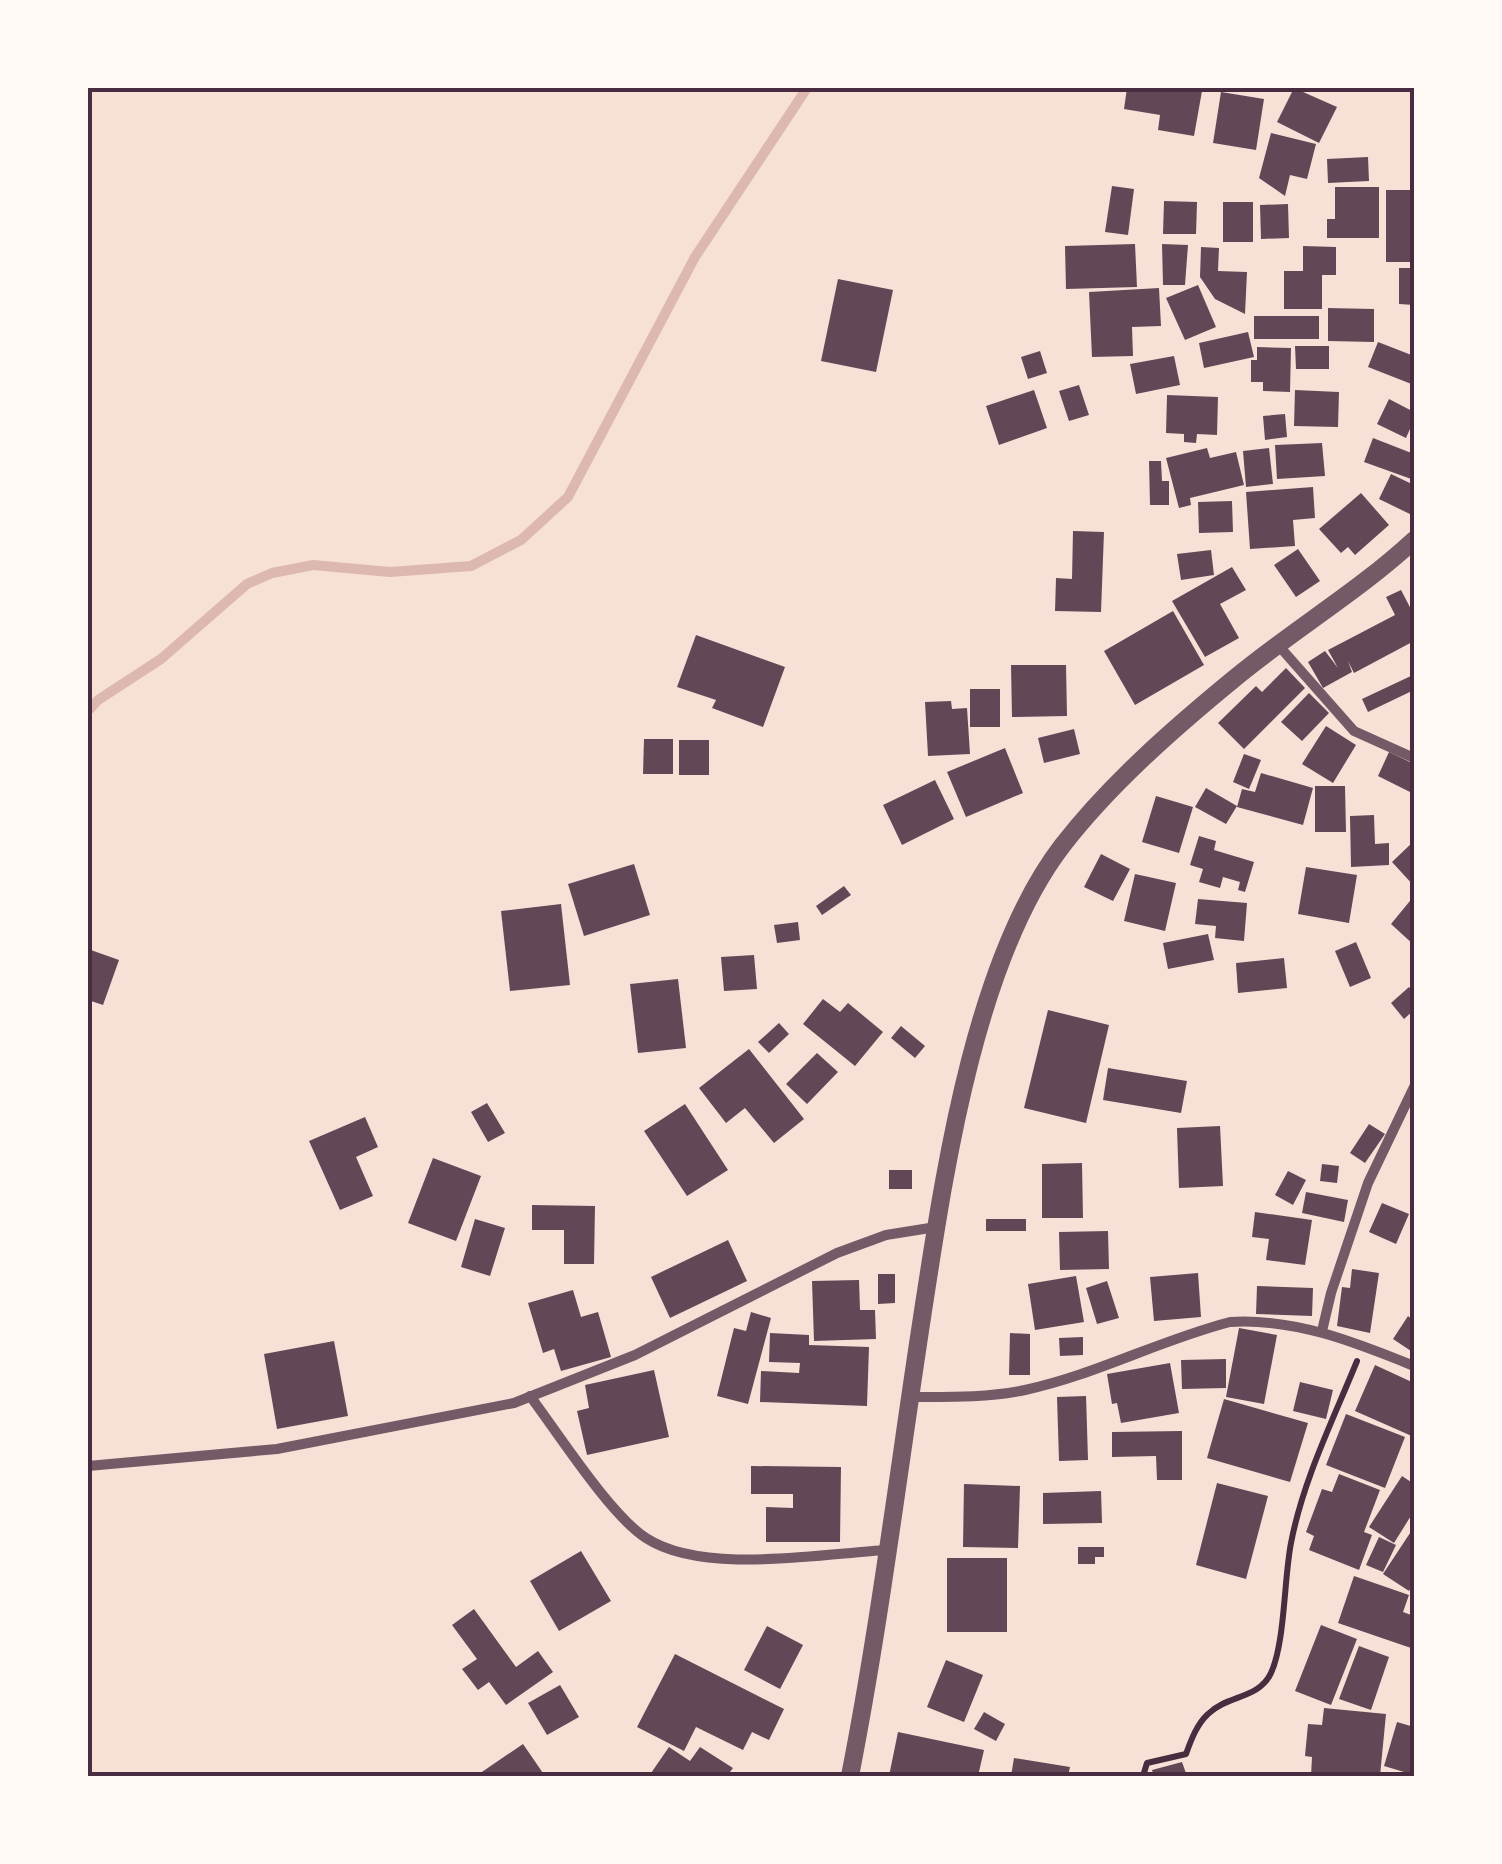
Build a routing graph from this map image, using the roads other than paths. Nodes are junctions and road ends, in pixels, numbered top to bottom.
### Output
1 (1414, 540) edge
2 (1279, 646) junction
3 (1414, 758) edge
4 (1414, 1087) edge
5 (936, 1227) junction
6 (1322, 1331) junction
7 (1414, 1366) edge
8 (530, 1396) junction
9 (909, 1397) junction
10 (88, 1466) edge
11 (887, 1550) junction
12 (850, 1776) edge

1 - 2 street
2 - 3 street
2 - 5 street
4 - 6 street
5 - 8 street
5 - 9 street
6 - 7 street
6 - 9 street
8 - 10 street
8 - 11 street
9 - 11 street
11 - 12 street

